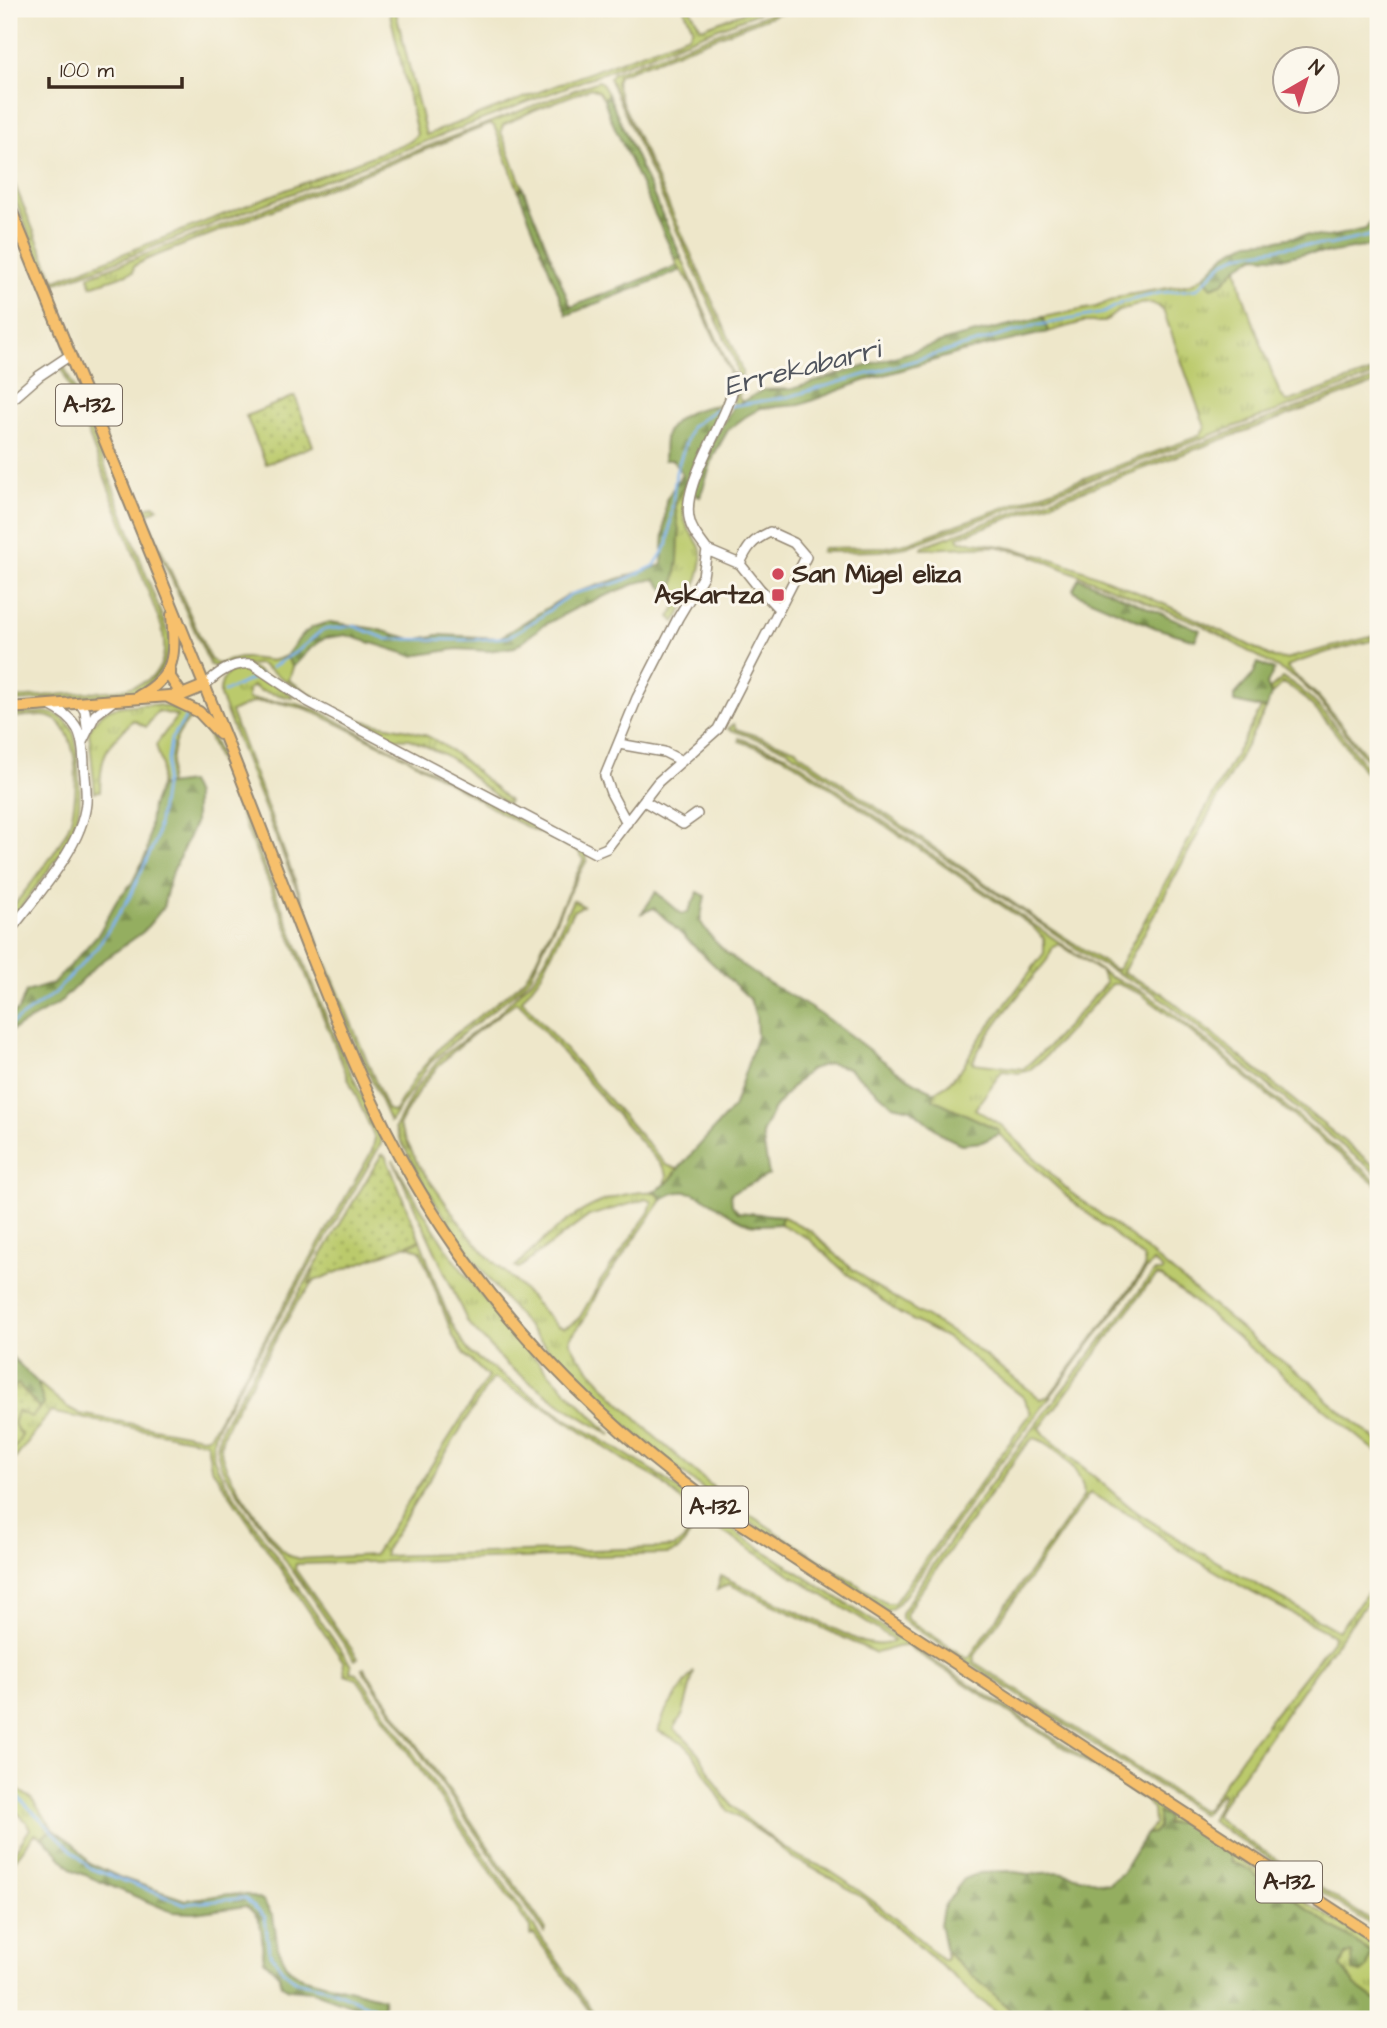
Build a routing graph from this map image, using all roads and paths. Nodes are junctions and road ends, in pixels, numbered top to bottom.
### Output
1 (9, 205) edge
2 (69, 356) junction
3 (735, 378) dead end
4 (9, 398) edge
5 (707, 550) junction
6 (740, 564) junction
7 (171, 606) junction
8 (778, 608) junction
9 (170, 670) junction
10 (204, 686) junction
11 (182, 695) junction
12 (166, 696) junction
13 (135, 699) junction
14 (116, 700) junction
15 (80, 703) junction
16 (49, 705) junction
17 (9, 708) edge
18 (83, 729) junction
19 (619, 744) junction
20 (228, 746) junction
21 (682, 761) junction
22 (644, 801) junction
23 (697, 814) dead end
24 (626, 823) junction
25 (9, 932) edge
26 (1378, 1939) edge

1 - 2 main road, A-132
2 - 4 street
2 - 7 main road, A-132
3 - 5 street
5 - 6 street
5 - 19 street
6 - 8 street
6 - 8 street
7 - 9 main road
7 - 10 main road, A-132
8 - 21 street
9 - 11 main road
9 - 13 main road
10 - 11 main road
10 - 20 main road, A-132
10 - 24 street
11 - 12 main road
12 - 13 main road
12 - 20 main road
13 - 14 main road
14 - 15 main road
14 - 18 street
15 - 16 main road
15 - 18 street
16 - 17 main road
16 - 18 street
18 - 25 street
19 - 21 street
19 - 24 street
20 - 26 main road, A-132
21 - 22 street
22 - 23 street
22 - 24 street

